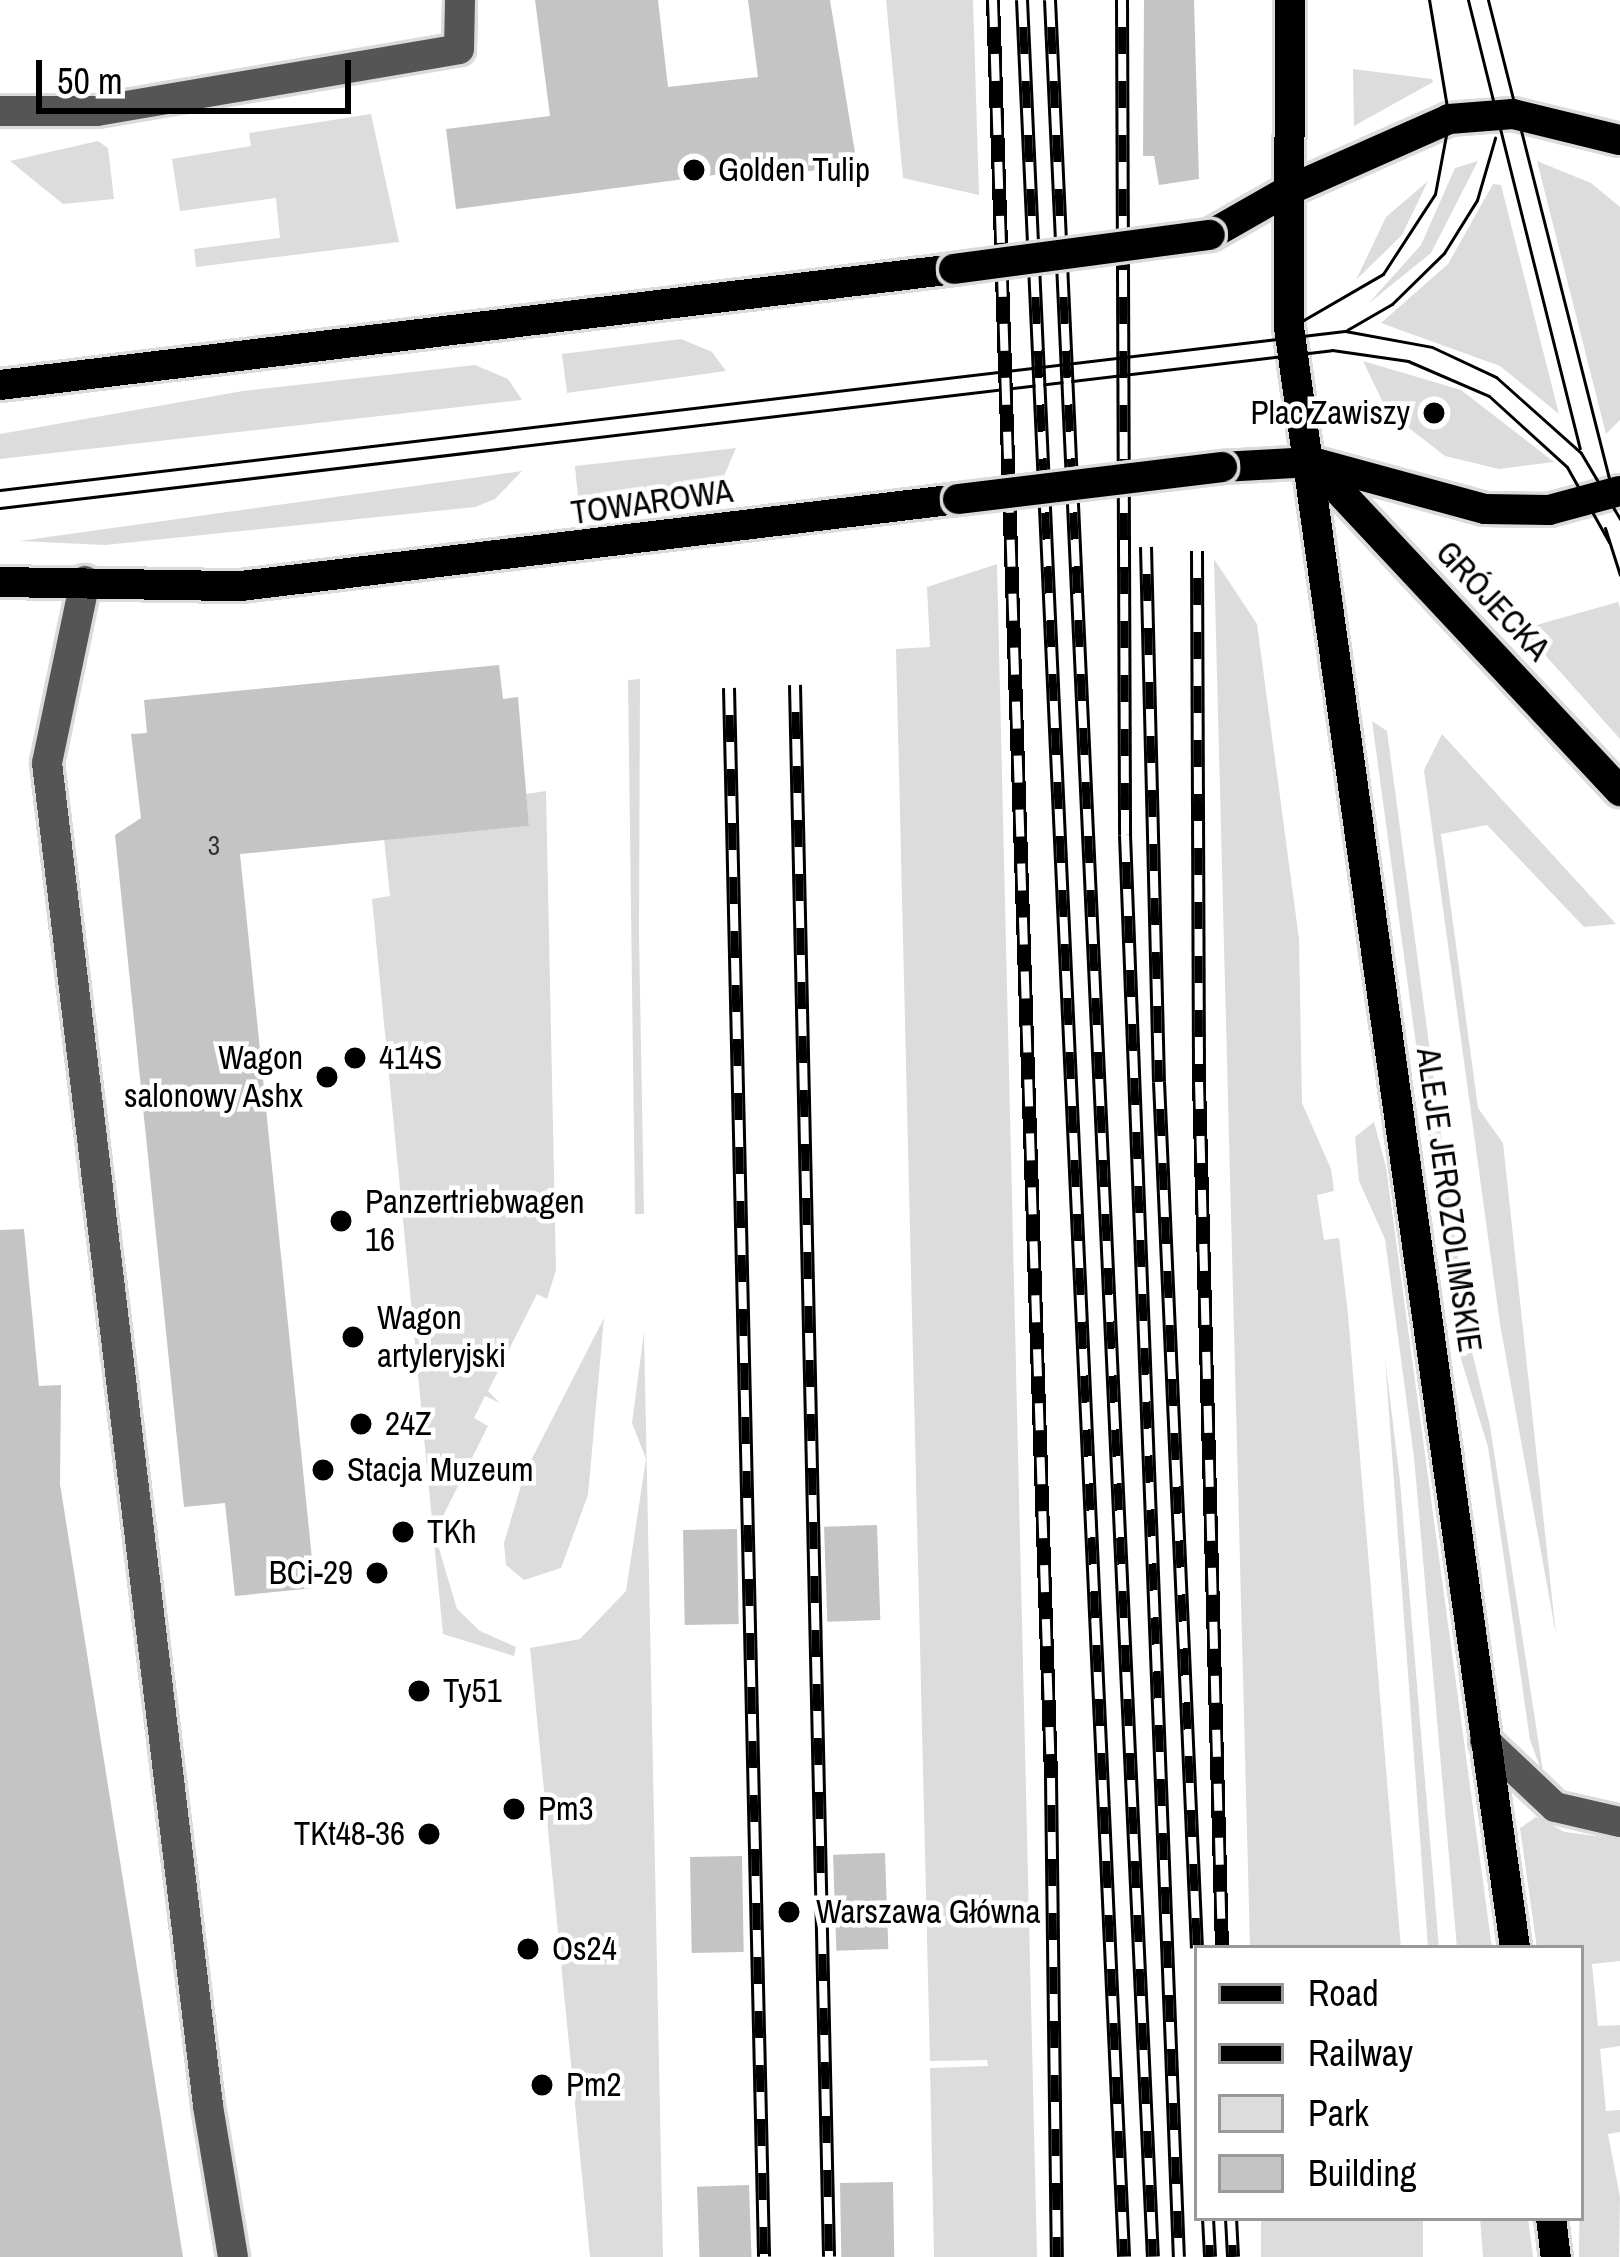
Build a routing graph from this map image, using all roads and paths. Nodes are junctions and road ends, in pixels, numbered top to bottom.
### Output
1 (460, 0) edge
2 (1290, 0) edge
3 (0, 111) edge
4 (1620, 140) edge
5 (1289, 190) junction
6 (0, 385) edge
7 (1312, 462) junction
8 (1620, 491) edge
9 (85, 581) junction
10 (0, 582) edge
11 (1620, 791) edge
12 (1485, 1741) junction
13 (1620, 1822) edge
14 (1514, 1945) edge
15 (1551, 2221) edge
16 (233, 2257) edge
17 (1556, 2257) edge

1 - 3 street
2 - 5 main road
4 - 5 main road
5 - 6 main road, bridge
5 - 7 main road, ALEJE JEROZOLIMSKIE
7 - 8 main road, TOWAROWA
7 - 9 main road, TOWAROWA, bridge
7 - 11 main road, GRÓJECKA
7 - 12 main road, ALEJE JEROZOLIMSKIE
9 - 10 main road, TOWAROWA
9 - 16 street
12 - 13 street
12 - 14 main road, ALEJE JEROZOLIMSKIE
15 - 17 main road

